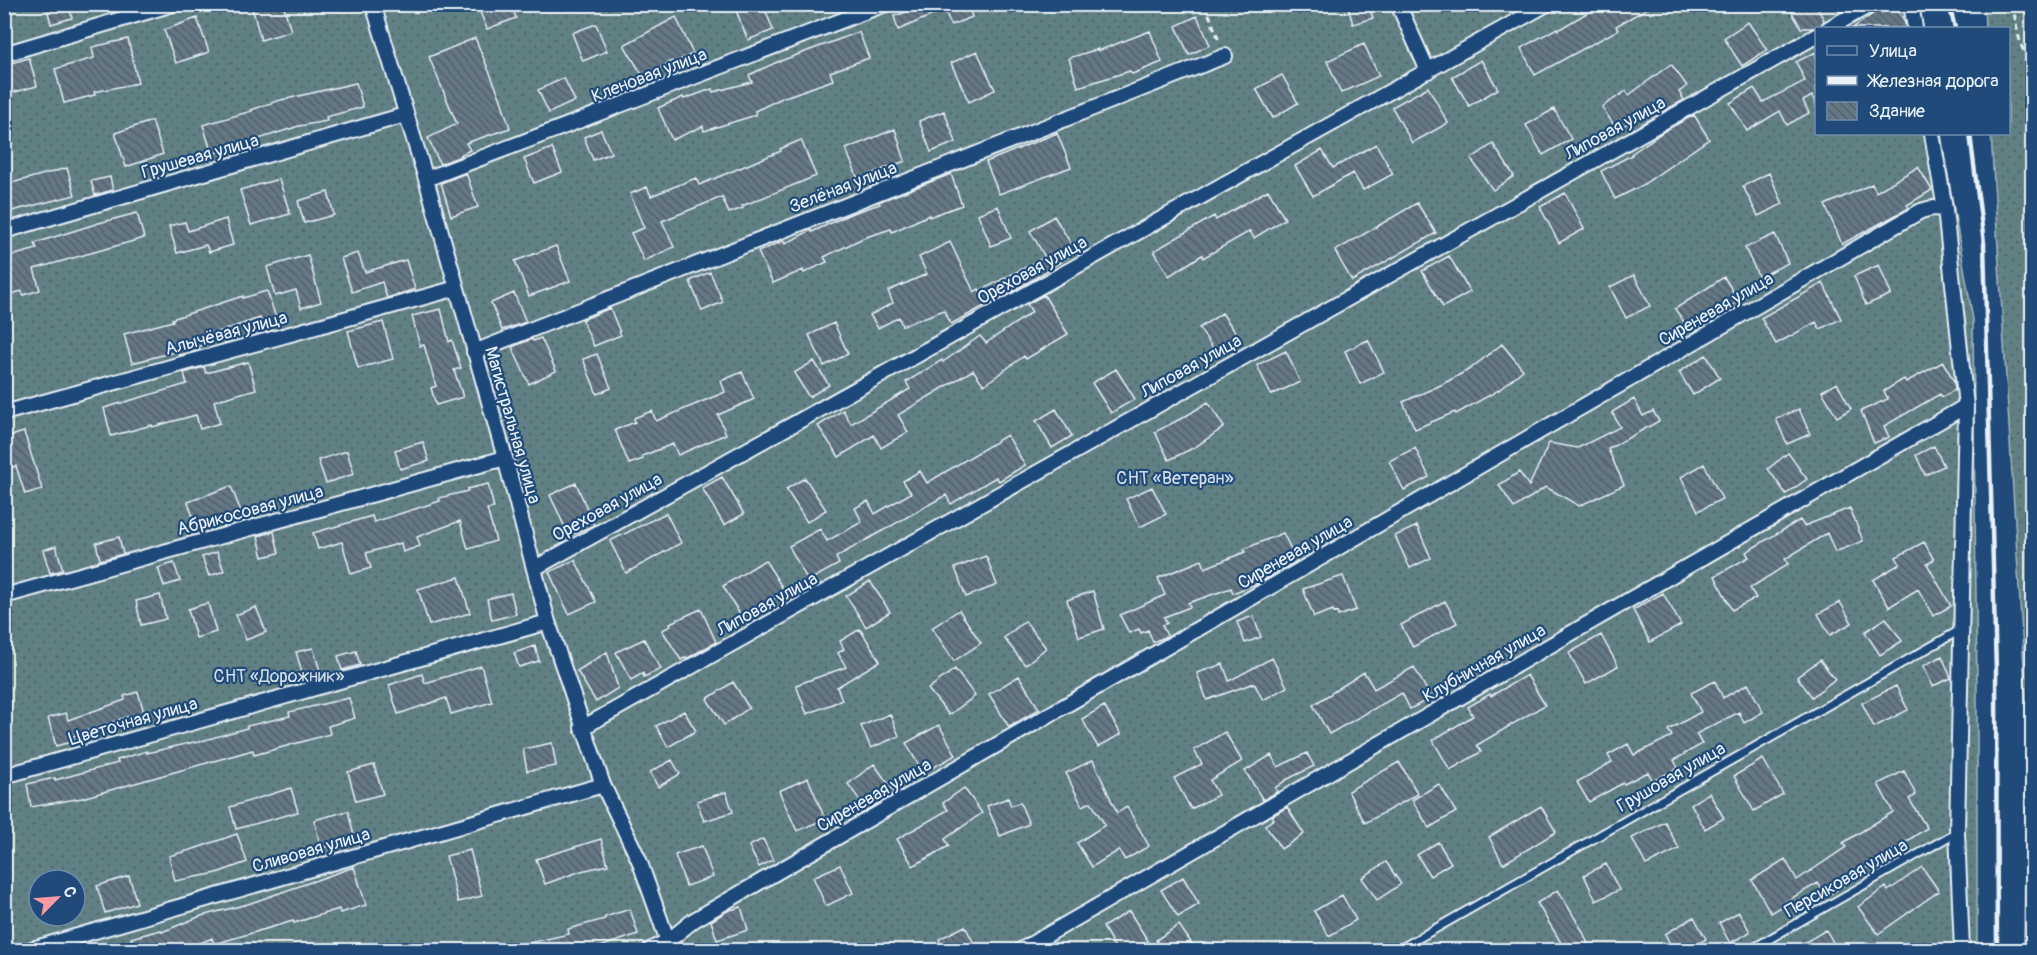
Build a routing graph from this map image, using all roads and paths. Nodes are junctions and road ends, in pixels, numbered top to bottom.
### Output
1 (173, 4) edge
2 (373, 4) edge
3 (885, 4) edge
4 (1205, 4) edge
5 (1398, 4) edge
6 (1547, 4) edge
7 (1872, 4) edge
8 (1911, 4) edge
9 (2013, 4) edge
10 (1831, 27) edge
11 (1915, 27) edge
12 (1815, 37) edge
13 (4, 54) edge
14 (1225, 56) joint
15 (2032, 66) edge
16 (1428, 71) junction
17 (405, 115) junction
18 (1932, 135) edge
19 (426, 179) junction
20 (1945, 210) junction
21 (4, 231) edge
22 (456, 288) junction
23 (474, 352) junction
24 (1966, 406) junction
25 (4, 413) edge
26 (505, 458) junction
27 (535, 568) junction
28 (4, 596) edge
29 (548, 622) junction
30 (1960, 630) junction
31 (582, 728) junction
32 (4, 777) edge
33 (603, 785) junction
34 (1958, 832) junction
35 (670, 946) edge
36 (29, 951) edge
37 (650, 951) edge
38 (1021, 951) edge
39 (1398, 951) edge
40 (1750, 951) edge
41 (1962, 951) edge

1 - 13 street
2 - 17 street, Магистральная улица
3 - 19 street, Кленовая улица
4 - 14 path
5 - 16 street
6 - 16 street, Ореховая улица
7 - 10 street
8 - 11 street
9 - 15 path
12 - 31 street, Липовая улица
14 - 23 street, Зелёная улица
16 - 27 street, Ореховая улица
17 - 19 street, Магистральная улица
17 - 21 street, Грушевая улица
18 - 20 street
19 - 22 street, Магистральная улица
20 - 24 street
20 - 35 street, Сиреневая улица
22 - 23 street, Магистральная улица
22 - 25 street, Алычёвая улица
23 - 26 street, Магистральная улица
24 - 30 street
24 - 38 street, Клубничная улица
26 - 27 street, Магистральная улица
26 - 28 street, Абрикосовая улица
27 - 29 street, Магистральная улица
29 - 31 street, Магистральная улица
29 - 32 street, Цветочная улица
30 - 34 street
30 - 39 lane, Грушовая улица
31 - 33 street, Магистральная улица
33 - 35 street, Магистральная улица
33 - 36 street, Сливовая улица
34 - 40 lane, Персиковая улица
34 - 41 street
35 - 37 street, Сиреневая улица

